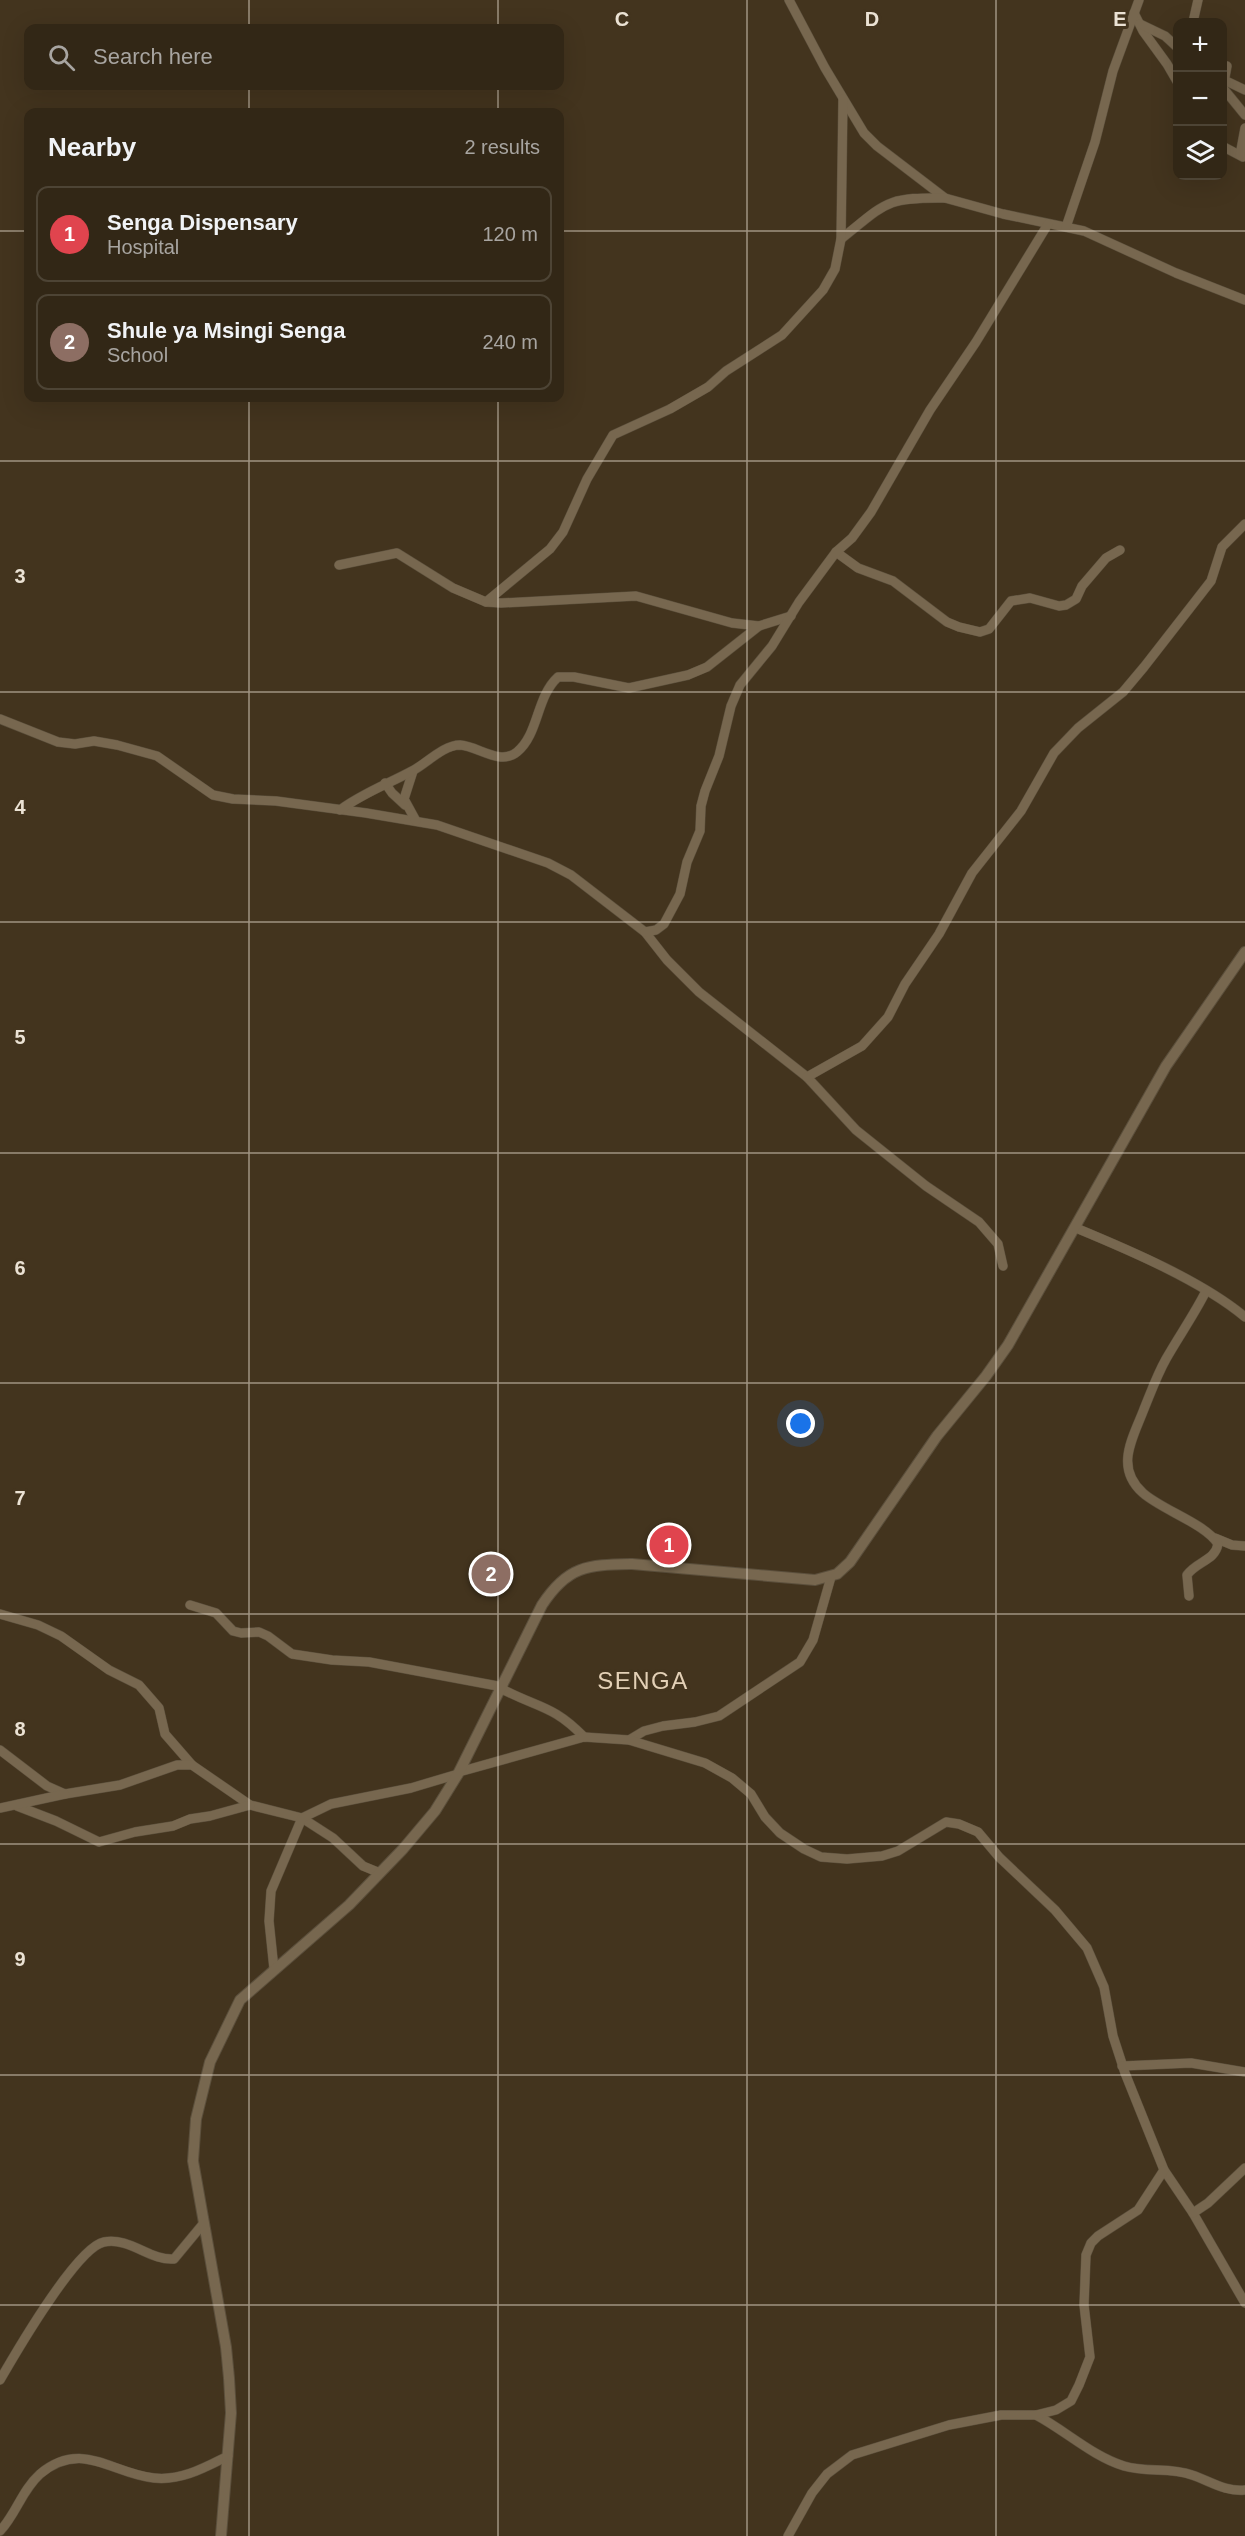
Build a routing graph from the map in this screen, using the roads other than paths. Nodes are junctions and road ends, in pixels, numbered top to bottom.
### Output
1 (789, 0) edge
2 (1139, 0) edge
3 (1198, 0) edge
4 (1134, 13) junction
5 (1194, 18) edge
6 (1140, 24) junction
7 (1173, 43) edge
8 (1173, 75) edge
9 (1227, 82) edge
10 (1245, 90) edge
11 (1227, 93) edge
12 (1245, 96) edge
13 (843, 99) junction
14 (1242, 111) edge
15 (1245, 128) edge
16 (1227, 149) edge
17 (1243, 157) edge
18 (945, 198) junction
19 (1048, 224) junction
20 (1066, 227) junction
21 (841, 239) junction
22 (1245, 300) edge
23 (1245, 524) edge
24 (1120, 550) dead end
25 (836, 552) junction
26 (339, 565) dead end
27 (486, 602) junction
28 (791, 616) junction
29 (759, 626) junction
30 (0, 719) edge
31 (413, 771) junction
32 (385, 783) junction
33 (407, 807) junction
34 (340, 810) junction
35 (416, 821) junction
36 (645, 932) junction
37 (1245, 952) edge
38 (807, 1077) junction
39 (1076, 1228) junction
40 (1004, 1266) dead end
41 (1206, 1292) junction
42 (1244, 1314) edge
43 (1215, 1538) junction
44 (1245, 1545) edge
45 (831, 1577) junction
46 (1189, 1596) dead end
47 (190, 1605) dead end
48 (0, 1614) edge
49 (503, 1688) junction
50 (584, 1737) junction
51 (629, 1740) junction
52 (0, 1750) edge
53 (192, 1765) junction
54 (459, 1773) junction
55 (65, 1794) junction
56 (250, 1805) junction
57 (17, 1806) junction
58 (0, 1808) edge
59 (302, 1818) junction
60 (381, 1873) junction
61 (274, 1970) junction
62 (1122, 2066) junction
63 (1245, 2072) edge
64 (1245, 2168) edge
65 (1164, 2170) junction
66 (1193, 2213) junction
67 (203, 2224) junction
68 (1245, 2303) edge
69 (0, 2380) edge
70 (1036, 2415) junction
71 (228, 2456) junction
72 (1245, 2490) edge
73 (0, 2531) edge
74 (221, 2536) edge
75 (788, 2536) edge

1 - 13 street
2 - 4 street
3 - 5 street
4 - 6 street
4 - 20 street
6 - 7 street
6 - 8 street
9 - 10 street
11 - 14 street
12 - 14 street
13 - 18 street
13 - 21 street
15 - 17 street
16 - 17 street
18 - 19 street
18 - 21 street
19 - 20 street
19 - 25 street
20 - 22 street
21 - 27 street
23 - 38 street
24 - 25 street
25 - 28 street
26 - 27 street
27 - 29 street
28 - 29 street
28 - 36 street
29 - 31 street
30 - 34 street
31 - 32 street
31 - 33 street
32 - 33 street
32 - 34 street
33 - 35 street
34 - 35 street
35 - 36 street
36 - 38 street
37 - 39 street
38 - 40 street
39 - 41 street
39 - 45 street
41 - 42 street
41 - 43 street
43 - 44 street
43 - 46 street
45 - 49 street
45 - 51 street
47 - 49 street
48 - 53 street
49 - 50 street
49 - 54 street
50 - 51 street
50 - 54 street
51 - 62 street
52 - 55 street
53 - 55 street
53 - 56 street
54 - 59 street
54 - 60 street
55 - 57 street
56 - 57 street
56 - 59 street
57 - 58 street
59 - 60 street
59 - 61 street
60 - 61 street
61 - 67 street
62 - 63 street
62 - 65 street
64 - 66 street
65 - 66 street
65 - 70 street
66 - 68 street
67 - 69 street
67 - 71 street
70 - 72 street
70 - 75 street
71 - 73 street
71 - 74 street

